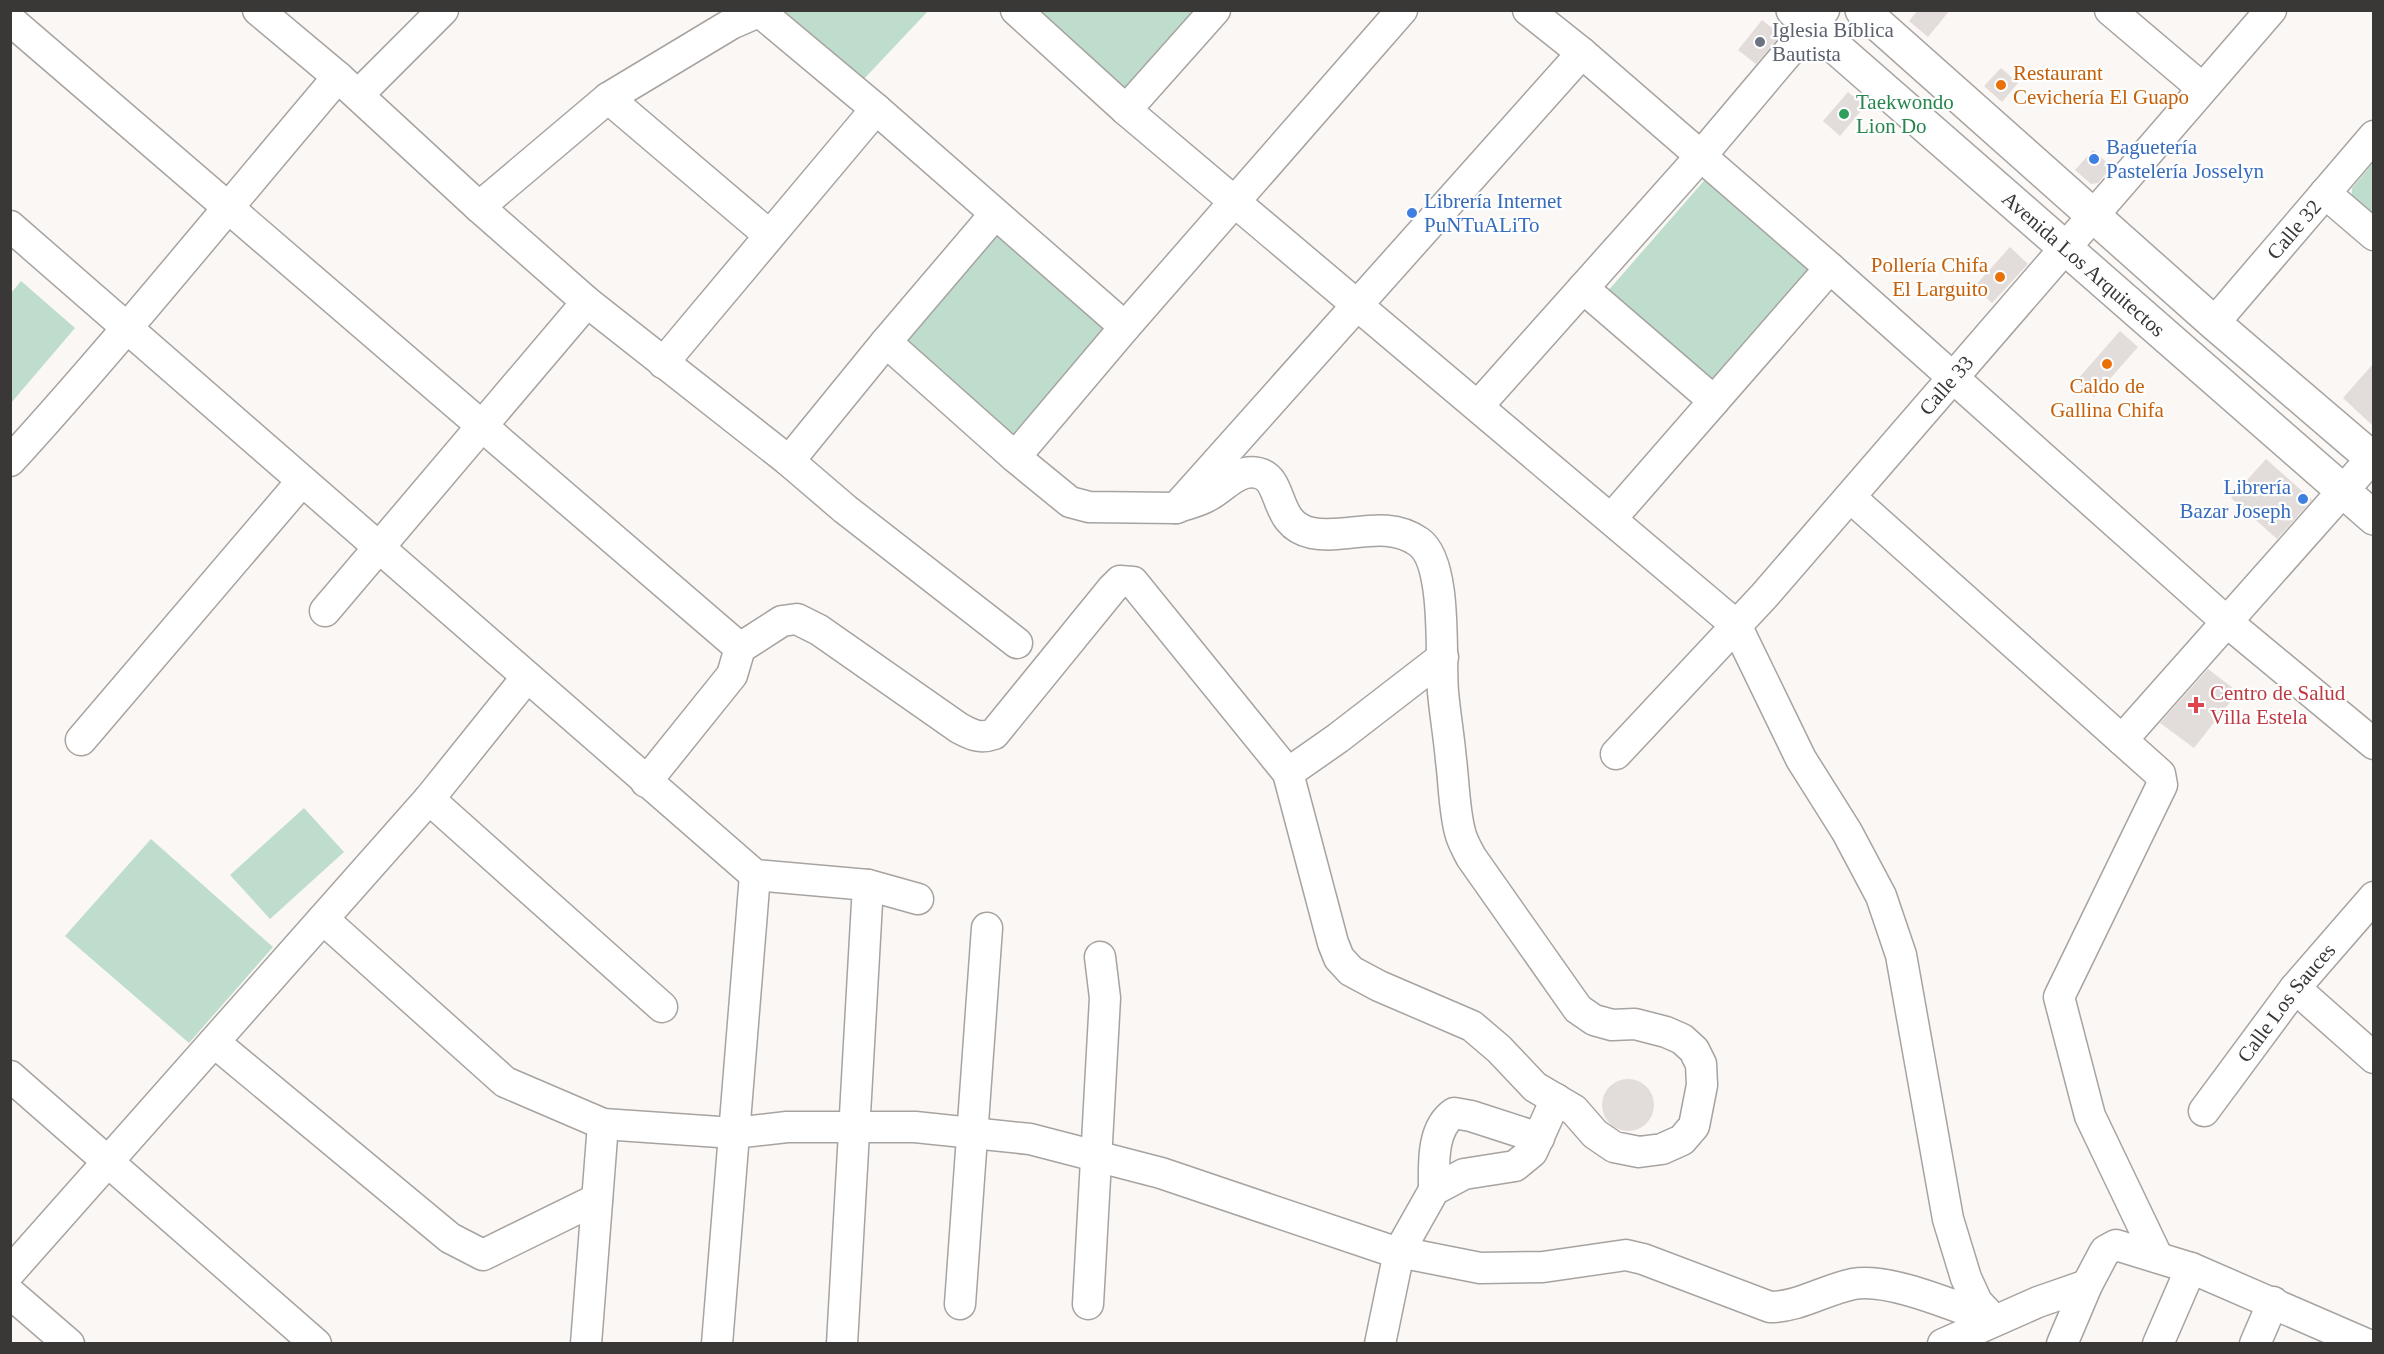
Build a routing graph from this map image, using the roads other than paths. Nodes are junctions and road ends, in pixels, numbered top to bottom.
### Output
1 (258, 10) edge
2 (443, 10) edge
3 (1016, 10) edge
4 (1215, 10) edge
5 (1402, 10) edge
6 (1528, 10) edge
7 (1862, 10) edge
8 (2110, 10) edge
9 (2271, 10) edge
10 (762, 11) edge
11 (1809, 15) edge
12 (728, 17) edge
13 (10, 20) edge
14 (1582, 53) junction
15 (348, 86) junction
16 (2202, 88) junction
17 (608, 98) junction
18 (876, 109) junction
19 (1126, 110) junction
20 (2373, 136) edge
21 (1700, 157) junction
22 (2325, 193) junction
23 (1235, 201) junction
24 (227, 207) junction
25 (479, 207) junction
26 (994, 214) junction
27 (2093, 215) junction
28 (12, 229) edge
29 (769, 235) junction
30 (2373, 235) edge
31 (2065, 249) junction
32 (1830, 268) junction
33 (1583, 288) junction
34 (587, 302) junction
35 (1357, 304) junction
36 (2214, 323) junction
37 (1125, 327) junction
38 (128, 329) junction
39 (886, 342) junction
40 (663, 363) junction
41 (1954, 378) junction
42 (1714, 401) junction
43 (1478, 406) junction
44 (482, 427) junction
45 (12, 455) edge
46 (1015, 457) junction
47 (2373, 459) edge
48 (789, 461) junction
49 (302, 481) junction
50 (2343, 492) junction
51 (1850, 497) junction
52 (1176, 508) junction
53 (2373, 518) edge
54 (1611, 519) junction
55 (379, 548) junction
56 (326, 611) dead end
57 (2227, 622) junction
58 (1736, 625) junction
59 (1017, 643) dead end
60 (740, 648) junction
61 (1443, 657) junction
62 (527, 677) junction
63 (81, 740) dead end
64 (2122, 740) junction
65 (2373, 744) edge
66 (1616, 754) dead end
67 (1288, 773) junction
68 (646, 783) junction
69 (429, 799) junction
70 (755, 875) junction
71 (868, 885) junction
72 (2373, 897) edge
73 (918, 898) dead end
74 (323, 920) junction
75 (987, 928) dead end
76 (1100, 957) dead end
77 (2295, 988) junction
78 (662, 1007) dead end
79 (214, 1042) junction
80 (2369, 1045) edge
81 (10, 1076) edge
82 (1556, 1099) junction
83 (2204, 1112) dead end
84 (603, 1125) junction
85 (854, 1127) junction
86 (734, 1133) junction
87 (972, 1133) junction
88 (1539, 1138) junction
89 (1097, 1156) junction
90 (108, 1161) junction
91 (1434, 1190) junction
92 (597, 1199) junction
93 (1399, 1252) junction
94 (2157, 1256) junction
95 (2191, 1268) junction
96 (10, 1272) edge
97 (2087, 1285) junction
98 (10, 1293) edge
99 (2273, 1302) junction
100 (960, 1304) dead end
101 (1088, 1304) dead end
102 (1994, 1320) junction
103 (2359, 1342) edge
104 (69, 1344) edge
105 (316, 1344) edge
106 (586, 1344) edge
107 (717, 1344) edge
108 (842, 1344) edge
109 (1380, 1344) edge
110 (1943, 1344) edge
111 (2062, 1344) edge
112 (2158, 1344) edge
113 (2255, 1344) edge

1 - 15 street
2 - 15 street
3 - 19 street
4 - 19 street
5 - 23 street
6 - 14 street
7 - 27 main road, Avenida Los Arquitectos
8 - 16 street
9 - 16 street, Calle 33
10 - 12 street
10 - 18 street
11 - 21 street
11 - 31 main road, Avenida Los Arquitectos
12 - 17 street
13 - 24 street
14 - 21 street
14 - 35 street
15 - 24 street
15 - 25 street
16 - 27 street, Calle 33
17 - 25 street
17 - 29 street
18 - 26 street
18 - 29 street
19 - 23 street
20 - 22 street, Calle 32
21 - 32 street
21 - 33 street
22 - 30 street
22 - 36 street, Calle 32
23 - 35 street
23 - 37 street
24 - 38 street
24 - 44 street
25 - 34 street
26 - 37 street
26 - 39 street
27 - 31 street, Calle 33
27 - 36 main road, Avenida Los Arquitectos
28 - 38 street
29 - 40 street
31 - 41 street, Calle 33
31 - 50 main road, Avenida Los Arquitectos
32 - 41 street
32 - 42 street
33 - 42 street
33 - 43 street
34 - 40 street
34 - 44 street
35 - 43 street
35 - 52 street
36 - 47 main road, Avenida Los Arquitectos
37 - 46 street
38 - 45 street
38 - 49 street
39 - 46 street
39 - 48 street
40 - 48 street
41 - 51 street, Calle 33
41 - 57 street
42 - 54 street
43 - 54 street
44 - 55 street
44 - 60 street
46 - 52 street
47 - 50 street
48 - 59 street
49 - 55 street
49 - 63 street
50 - 53 main road, Avenida Los Arquitectos
50 - 57 street
51 - 58 street, Calle 33
51 - 64 street
52 - 61 street
54 - 58 street
55 - 56 street
55 - 62 street
57 - 64 street
57 - 65 street
58 - 66 street, Calle 33
58 - 102 street
60 - 67 street
60 - 68 street
61 - 67 street
61 - 82 street
62 - 68 street
62 - 69 street
64 - 94 street
67 - 82 street
68 - 70 street
69 - 74 street
69 - 78 street
70 - 71 street
70 - 86 street
71 - 73 street
71 - 85 street
72 - 77 street, Calle Los Sauces
74 - 79 street
74 - 84 street
75 - 87 street
76 - 89 street
77 - 80 street
77 - 83 street, Calle Los Sauces
79 - 90 street
79 - 92 street
81 - 90 street
82 - 88 street
84 - 86 street
84 - 92 street
85 - 86 street
85 - 87 street
85 - 108 street
86 - 107 street
87 - 89 street
87 - 100 street
88 - 91 street
88 - 91 street
89 - 93 street
89 - 101 street
90 - 96 street
90 - 105 street
91 - 93 street
92 - 106 street
93 - 102 street
93 - 109 street
94 - 95 street
94 - 97 street
95 - 99 street
95 - 112 street
97 - 102 street
97 - 111 street
98 - 104 street
99 - 103 street
99 - 113 street
102 - 110 street

